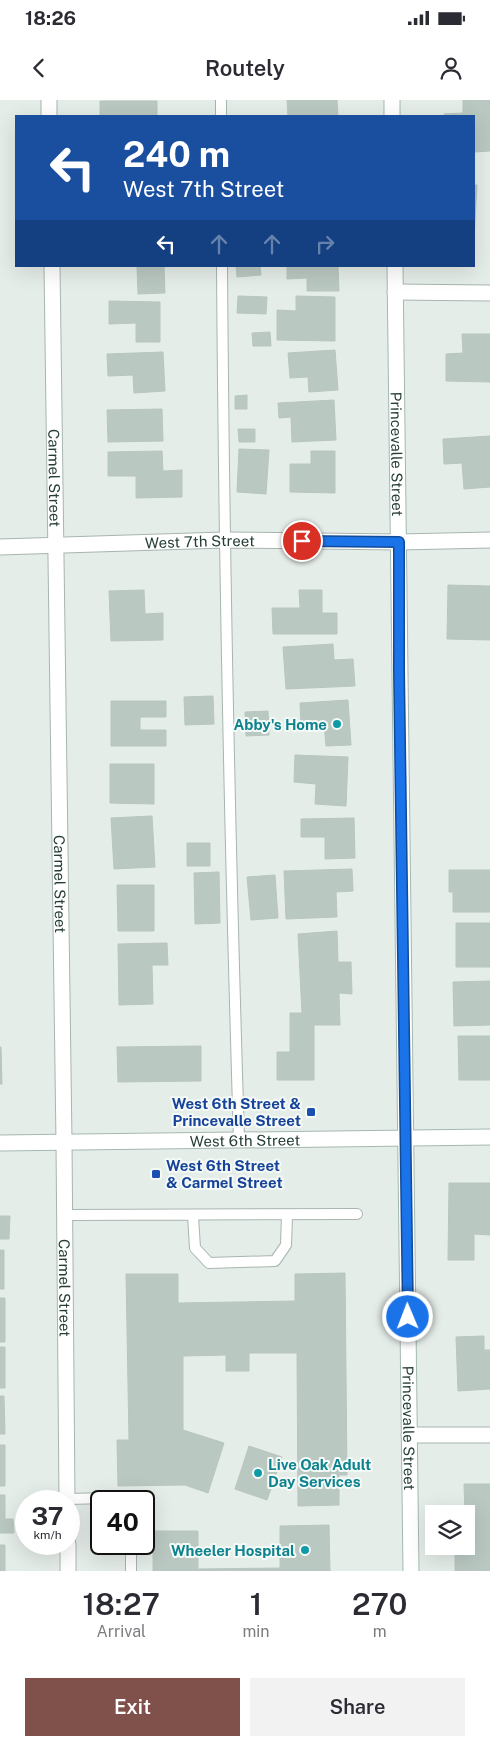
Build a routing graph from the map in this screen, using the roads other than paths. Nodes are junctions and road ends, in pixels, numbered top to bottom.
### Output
1 (49, 100) edge
2 (221, 100) edge
3 (392, 100) edge
4 (49, 115) edge
5 (221, 115) edge
6 (392, 115) edge
7 (52, 267) edge
8 (222, 267) edge
9 (395, 267) edge
10 (395, 292) junction
11 (490, 293) edge
12 (224, 540) junction
13 (490, 540) edge
14 (399, 542) junction
15 (56, 546) junction
16 (0, 547) edge
17 (405, 1138) junction
18 (490, 1138) edge
19 (239, 1140) junction
20 (64, 1142) junction
21 (0, 1143) edge
22 (357, 1214) dead end
23 (287, 1215) junction
24 (65, 1216) junction
25 (193, 1216) junction
26 (490, 1435) edge
27 (409, 1436) junction
28 (67, 1490) edge
29 (68, 1555) edge
30 (131, 1555) edge
31 (68, 1571) edge
32 (132, 1571) edge
33 (411, 1571) edge

1 - 4 street
2 - 5 lane
3 - 6 street
7 - 15 street, Carmel Street
8 - 12 lane
9 - 10 street, Princevalle Street
10 - 11 street
10 - 14 street, Princevalle Street
12 - 14 street, West 7th Street
12 - 15 street, West 7th Street
12 - 19 lane
13 - 14 street, West 7th Street
14 - 17 street, Princevalle Street
15 - 16 street, West 7th Street
15 - 20 street, Carmel Street
17 - 18 street, West 6th Street
17 - 19 street, West 6th Street
17 - 27 street, Princevalle Street
19 - 20 street, West 6th Street
20 - 21 street, West 6th Street
20 - 24 street, Carmel Street
22 - 23 lane
23 - 25 lane
23 - 25 lane
24 - 25 lane
24 - 28 street, Carmel Street
26 - 27 street
27 - 33 street, Princevalle Street
29 - 31 street
30 - 32 lane

